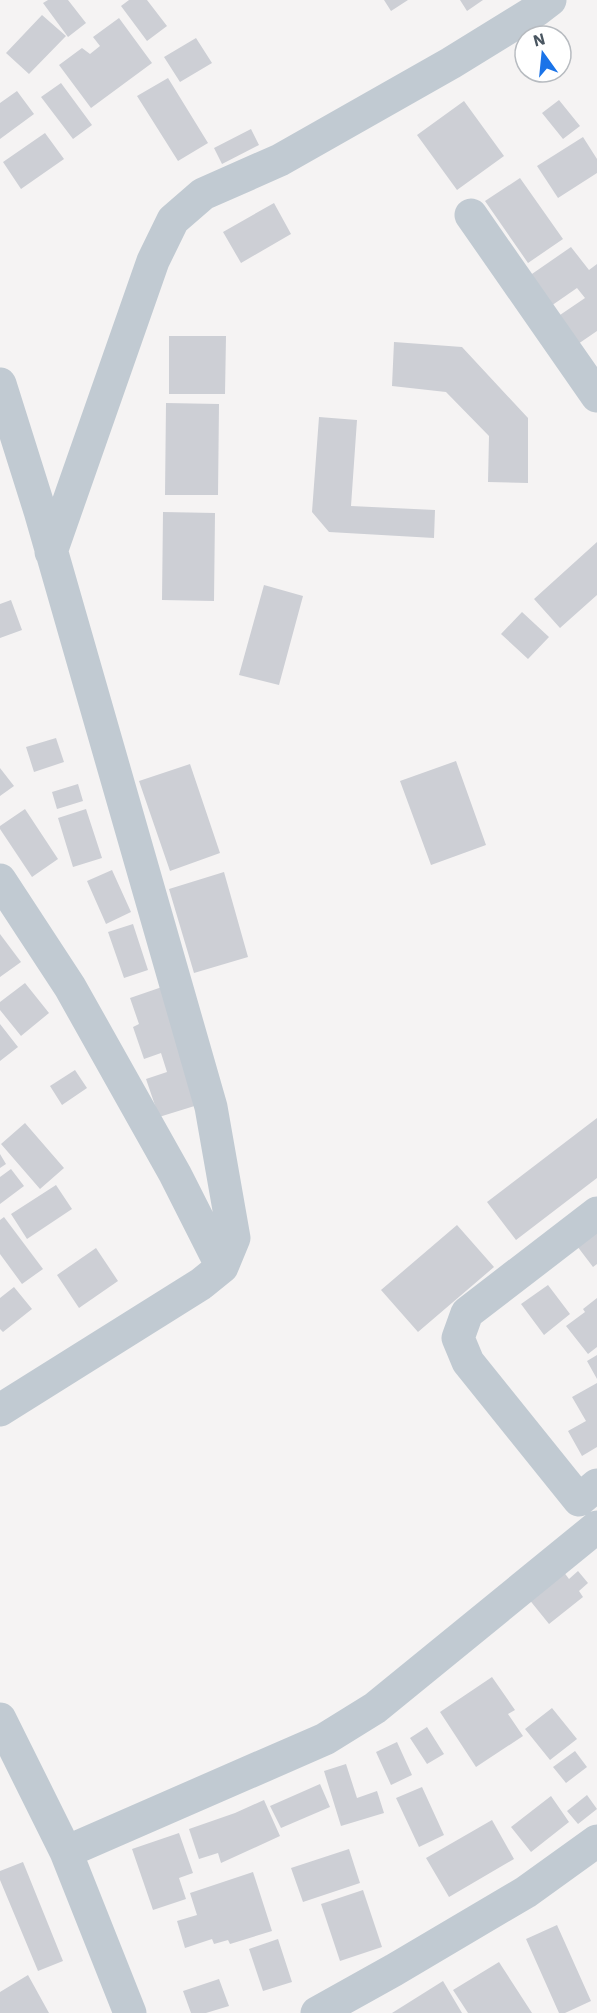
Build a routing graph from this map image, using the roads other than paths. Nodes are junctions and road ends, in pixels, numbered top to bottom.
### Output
1 (550, 0) edge
2 (471, 215) dead end
3 (0, 384) edge
4 (594, 385) edge
5 (51, 552) junction
6 (0, 880) edge
7 (597, 1213) edge
8 (222, 1267) junction
9 (0, 1410) edge
10 (591, 1502) edge
11 (597, 1527) edge
12 (0, 1719) edge
13 (597, 1841) edge
14 (66, 1852) junction
15 (130, 2013) edge
16 (317, 2013) edge

1 - 5 street
2 - 4 street
3 - 5 street
5 - 8 street
6 - 8 street
7 - 10 street
8 - 9 street
11 - 14 street
12 - 14 street
13 - 16 street
14 - 15 street

